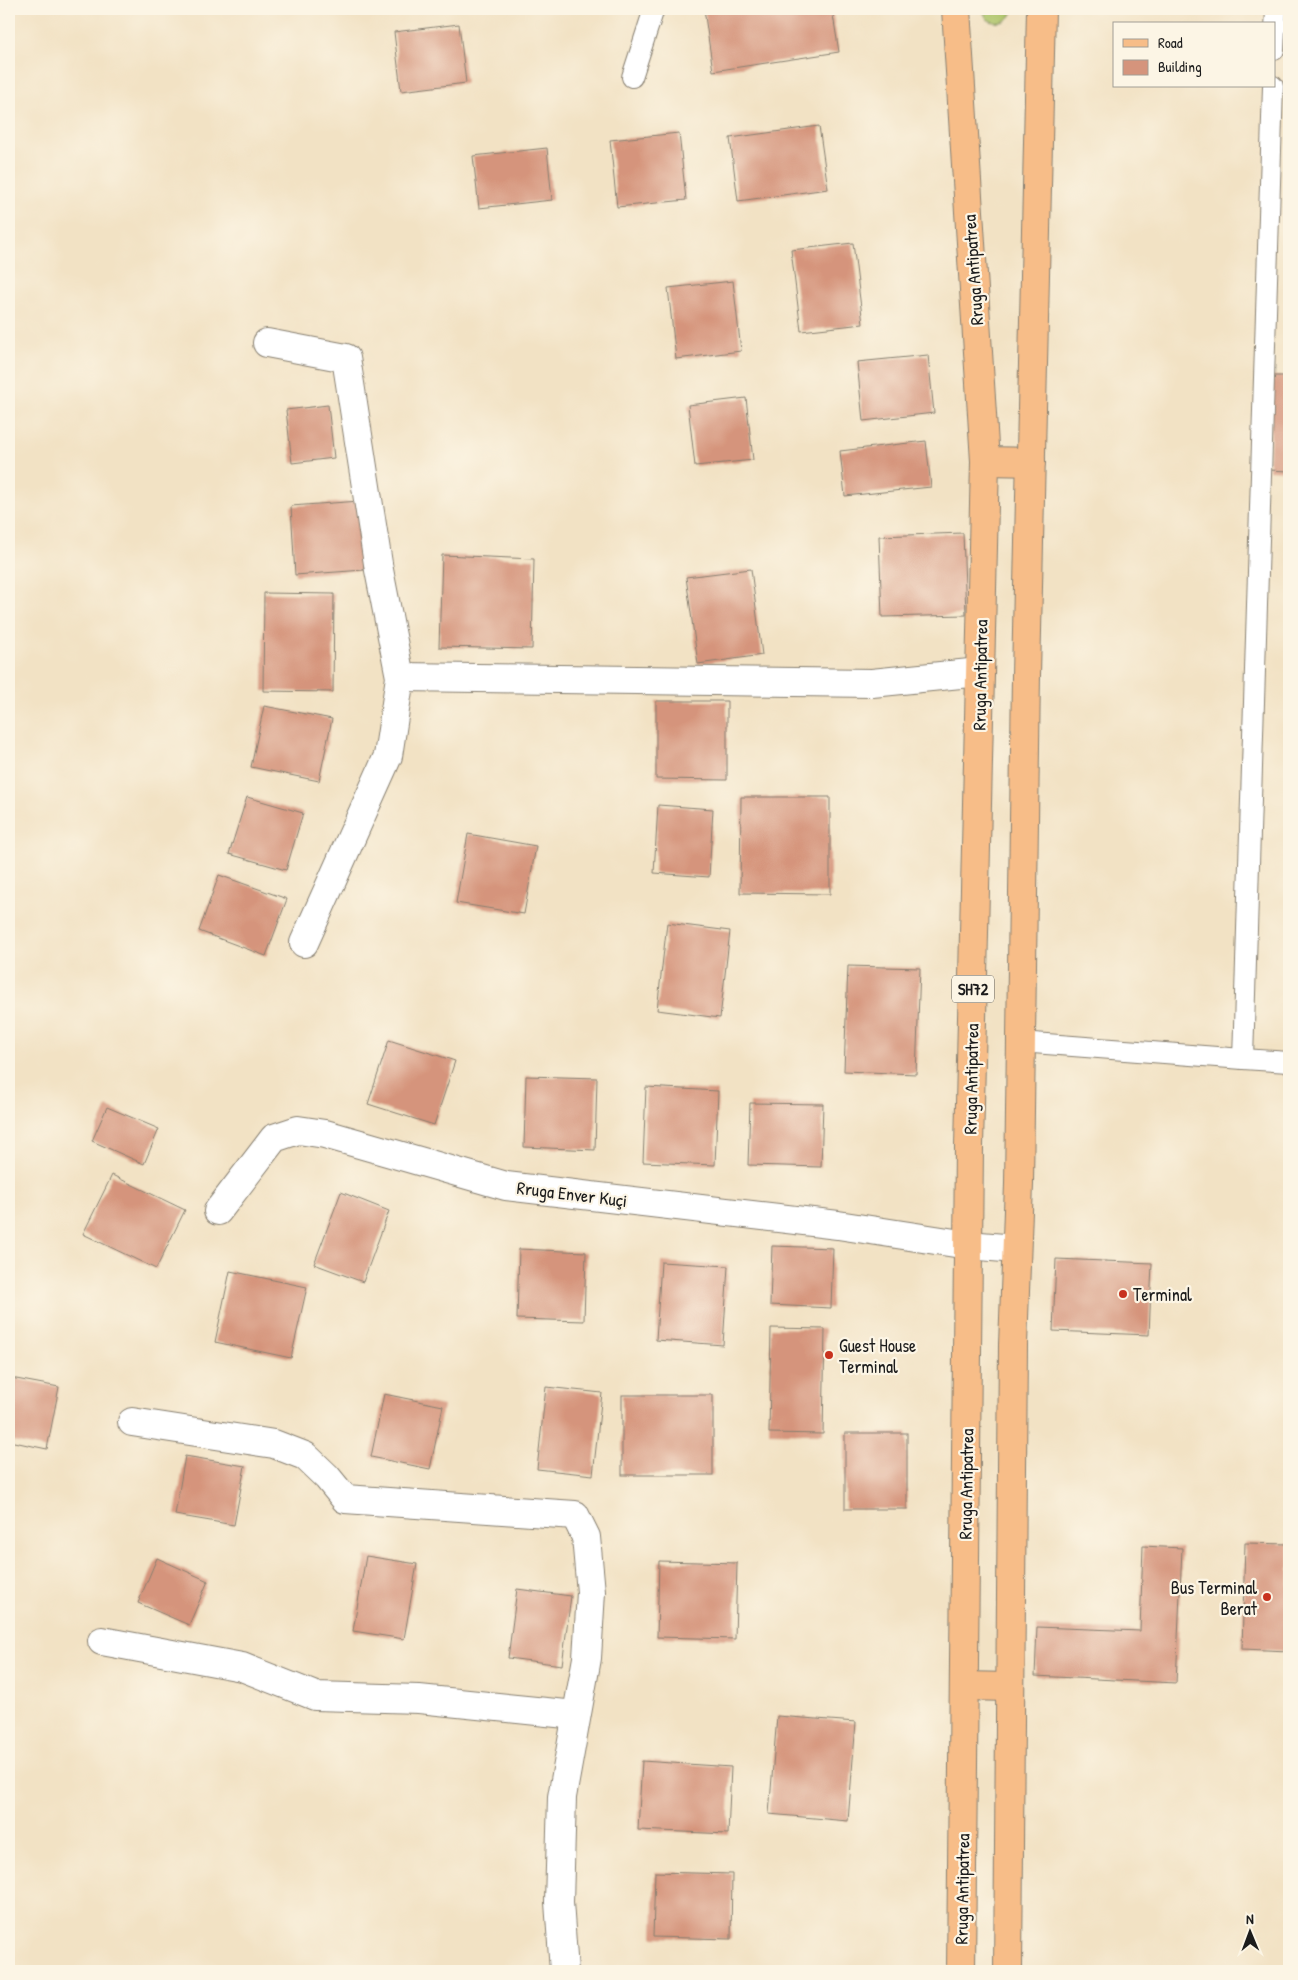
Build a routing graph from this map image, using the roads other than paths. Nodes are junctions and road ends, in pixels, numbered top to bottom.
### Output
1 (654, 9) edge
2 (956, 9) edge
3 (1041, 9) edge
4 (1276, 9) edge
5 (1275, 22) edge
6 (632, 77) dead end
7 (1273, 88) edge
8 (267, 343) dead end
9 (985, 461) junction
10 (1031, 462) junction
11 (980, 672) junction
12 (400, 677) junction
13 (304, 943) dead end
14 (1020, 1042) junction
15 (1243, 1059) junction
16 (1289, 1062) edge
17 (218, 1211) dead end
18 (968, 1245) junction
19 (1016, 1250) junction
20 (132, 1422) dead end
21 (102, 1641) dead end
22 (964, 1686) junction
23 (1010, 1687) junction
24 (576, 1716) junction
25 (564, 1971) edge
26 (961, 1971) edge
27 (1008, 1971) edge

1 - 6 lane
2 - 9 main road, Rruga Antipatrea / SH72
3 - 10 main road
4 - 5 lane
7 - 15 lane
8 - 12 street
9 - 10 main road
9 - 11 main road, Rruga Antipatrea / SH72
10 - 14 main road
11 - 12 street
11 - 18 main road, Rruga Antipatrea / SH72
12 - 13 street
14 - 15 lane
14 - 19 main road
15 - 16 lane
17 - 18 street, Rruga Enver Kuçi
18 - 19 street, Rruga Enver Kuçi
18 - 22 main road, Rruga Antipatrea / SH72
19 - 23 main road
20 - 24 street
21 - 24 street
22 - 23 main road
22 - 26 main road, Rruga Antipatrea / SH72
23 - 27 main road
24 - 25 street

